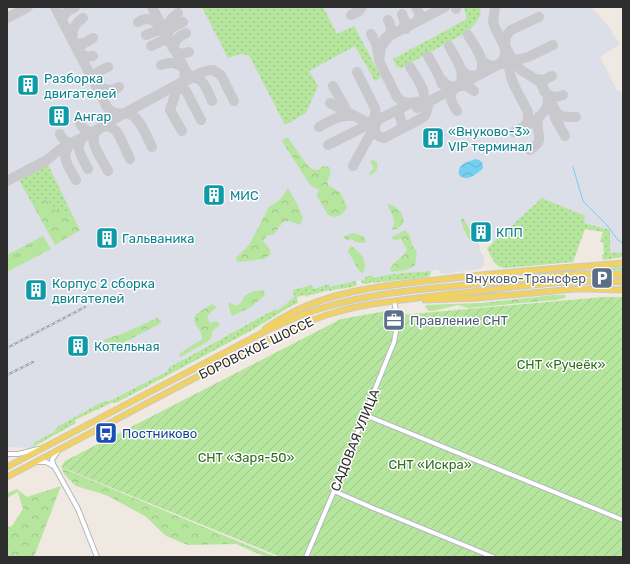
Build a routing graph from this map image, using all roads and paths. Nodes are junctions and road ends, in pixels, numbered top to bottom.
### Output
1 (623, 263) edge
2 (623, 275) edge
3 (623, 282) edge
4 (623, 290) edge
5 (411, 299) junction
6 (394, 301) junction
7 (260, 334) junction
8 (365, 415) junction
9 (46, 447) junction
10 (59, 450) junction
11 (7, 454) edge
12 (37, 462) junction
13 (54, 466) junction
14 (7, 467) edge
15 (7, 477) edge
16 (334, 491) junction
17 (623, 520) edge
18 (97, 557) edge
19 (306, 557) edge
20 (493, 557) edge

1 - 7 main road
2 - 7 main road, БОРОВСКОЕ ШОССЕ
3 - 5 main road, БОРОВСКОЕ ШОССЕ
4 - 5 main road
5 - 6 main road, БОРОВСКОЕ ШОССЕ
6 - 8 street, САДОВАЯ УЛИЦА
6 - 10 main road, БОРОВСКОЕ ШОССЕ
7 - 9 main road, БОРОВСКОЕ ШОССЕ
8 - 16 street, САДОВАЯ УЛИЦА
8 - 17 street
9 - 11 street
9 - 14 main road, БОРОВСКОЕ ШОССЕ
10 - 12 main road, БОРОВСКОЕ ШОССЕ
10 - 13 street
12 - 13 street
12 - 15 main road, БОРОВСКОЕ ШОССЕ
13 - 18 street
16 - 19 street, САДОВАЯ УЛИЦА
16 - 20 street

